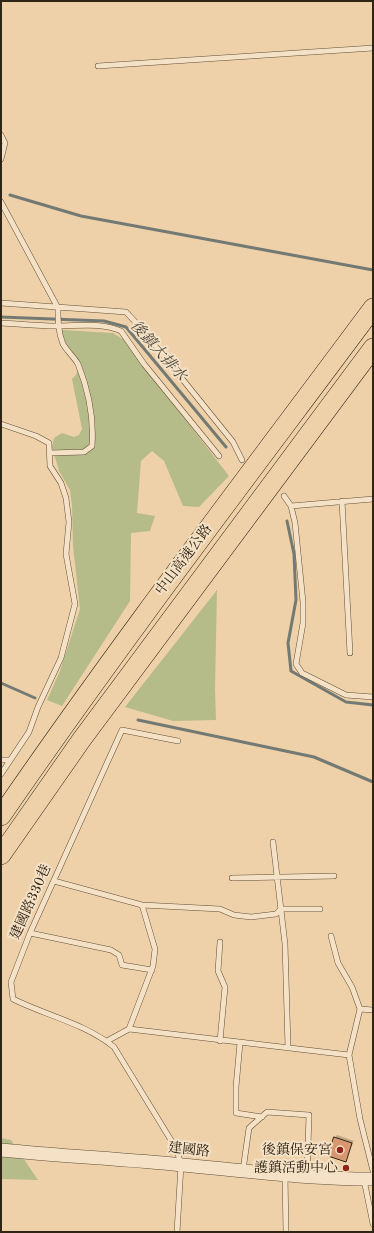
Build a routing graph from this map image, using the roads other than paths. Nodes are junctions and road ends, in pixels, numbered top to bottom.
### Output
1 (373, 48) edge
2 (98, 66) dead end
3 (1, 135) edge
4 (1, 159) edge
5 (1, 202) edge
6 (1, 303) edge
7 (373, 308) edge
8 (58, 310) junction
9 (1, 323) edge
10 (58, 324) junction
11 (373, 348) edge
12 (1, 424) edge
13 (50, 452) junction
14 (219, 456) dead end
15 (242, 460) dead end
16 (284, 496) dead end
17 (373, 499) edge
18 (342, 501) junction
19 (291, 506) junction
20 (350, 654) dead end
21 (373, 697) edge
22 (178, 741) dead end
23 (1, 760) edge
24 (10, 760) junction
25 (1, 774) edge
26 (1, 816) edge
27 (274, 842) dead end
28 (1, 856) edge
29 (334, 876) dead end
30 (278, 877) junction
31 (232, 878) dead end
32 (54, 881) junction
33 (142, 905) junction
34 (281, 909) junction
35 (320, 909) dead end
36 (30, 933) junction
37 (332, 936) dead end
38 (220, 942) dead end
39 (152, 970) junction
40 (360, 1009) junction
41 (373, 1010) edge
42 (129, 1029) junction
43 (107, 1041) junction
44 (220, 1041) junction
45 (240, 1043) junction
46 (288, 1047) junction
47 (349, 1055) junction
48 (262, 1117) junction
49 (1, 1150) edge
50 (181, 1165) junction
51 (243, 1172) junction
52 (285, 1176) junction
53 (370, 1176) edge
54 (306, 1178) junction
55 (373, 1224) edge
56 (176, 1232) edge
57 (286, 1232) edge

1 - 2 lane
3 - 4 lane
5 - 8 lane
6 - 8 lane
7 - 26 highway, 中山高速公路
8 - 10 lane
8 - 15 lane
9 - 10 lane
10 - 13 lane
10 - 14 lane
11 - 28 highway, 中山高速公路
12 - 13 lane
13 - 24 lane
16 - 19 lane
17 - 18 lane
18 - 19 lane
18 - 20 lane
19 - 21 lane
22 - 32 lane, 建國路330巷
23 - 24 lane
24 - 25 lane
27 - 30 lane
29 - 30 lane
30 - 31 lane
30 - 34 lane
32 - 33 lane
32 - 36 lane, 建國路330巷
33 - 34 lane
33 - 39 lane
34 - 35 lane
34 - 46 lane
36 - 39 lane
36 - 43 lane, 建國路330巷
37 - 40 lane
38 - 44 lane
39 - 42 lane
40 - 41 lane
40 - 47 lane
42 - 43 lane
42 - 44 lane
43 - 50 lane, 建國路330巷
44 - 45 lane
45 - 46 lane
45 - 48 lane
46 - 47 lane
47 - 53 lane
48 - 51 lane
48 - 54 lane
49 - 50 street, 建國路
50 - 51 street, 建國路
50 - 56 lane
51 - 52 street, 建國路
52 - 54 street, 建國路
52 - 57 lane
53 - 54 street, 建國路
53 - 55 lane

